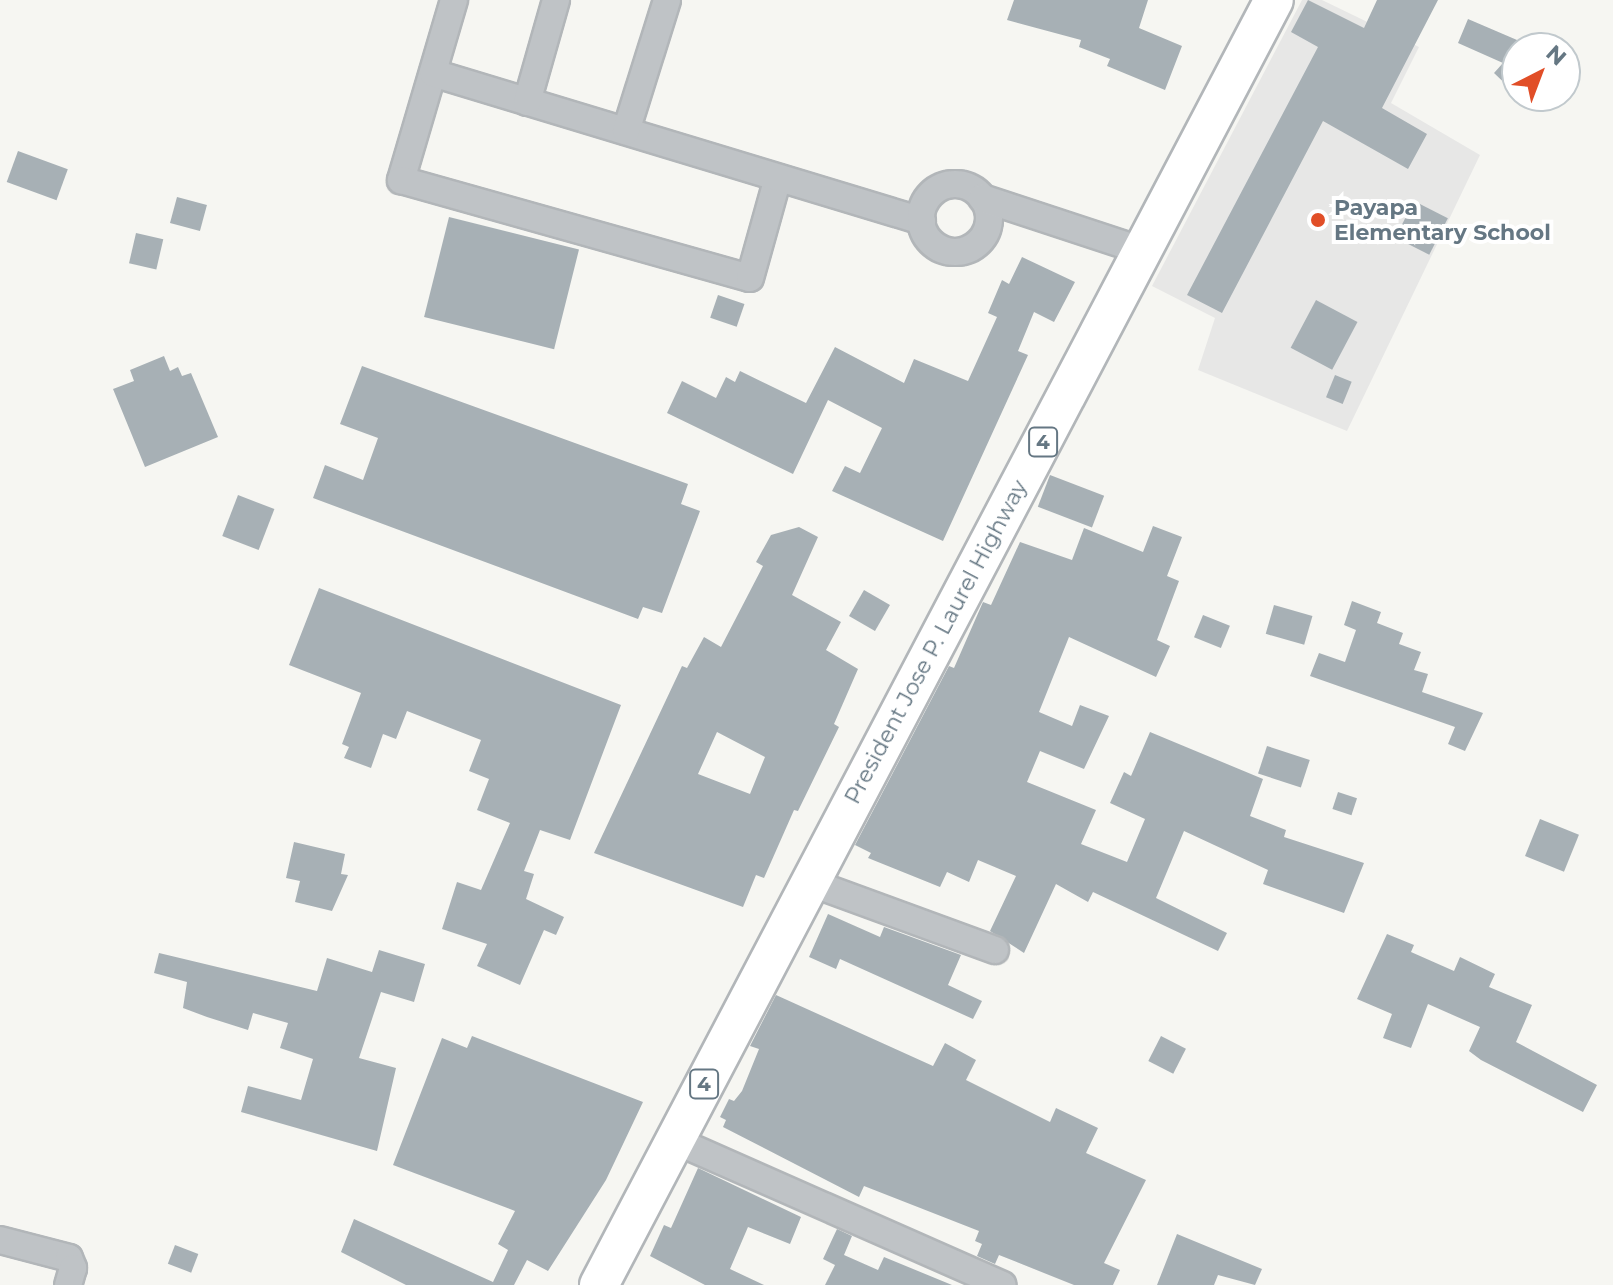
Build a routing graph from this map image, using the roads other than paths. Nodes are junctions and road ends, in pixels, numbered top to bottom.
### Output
1 (454, 0) edge
2 (556, 0) edge
3 (667, 0) edge
4 (1266, 2) edge
5 (433, 73) junction
6 (527, 102) junction
7 (626, 131) junction
8 (778, 178) junction
9 (982, 198) junction
10 (922, 221) junction
11 (1146, 252) junction
12 (809, 882) junction
13 (995, 950) dead end
14 (674, 1140) junction
15 (0, 1240) edge
16 (68, 1285) edge
17 (599, 1285) edge
18 (1002, 1285) edge

1 - 5 street
2 - 6 street
3 - 7 street
4 - 11 highway, President Jose P. Laurel Highway / 4
5 - 6 street
5 - 8 street
6 - 7 street
7 - 8 street
8 - 10 street
9 - 10 street
9 - 10 street
9 - 11 street
11 - 12 highway, President Jose P. Laurel Highway / 4
12 - 13 street
12 - 14 highway, President Jose P. Laurel Highway / 4
14 - 17 highway, President Jose P. Laurel Highway / 4
14 - 18 street
15 - 16 street

